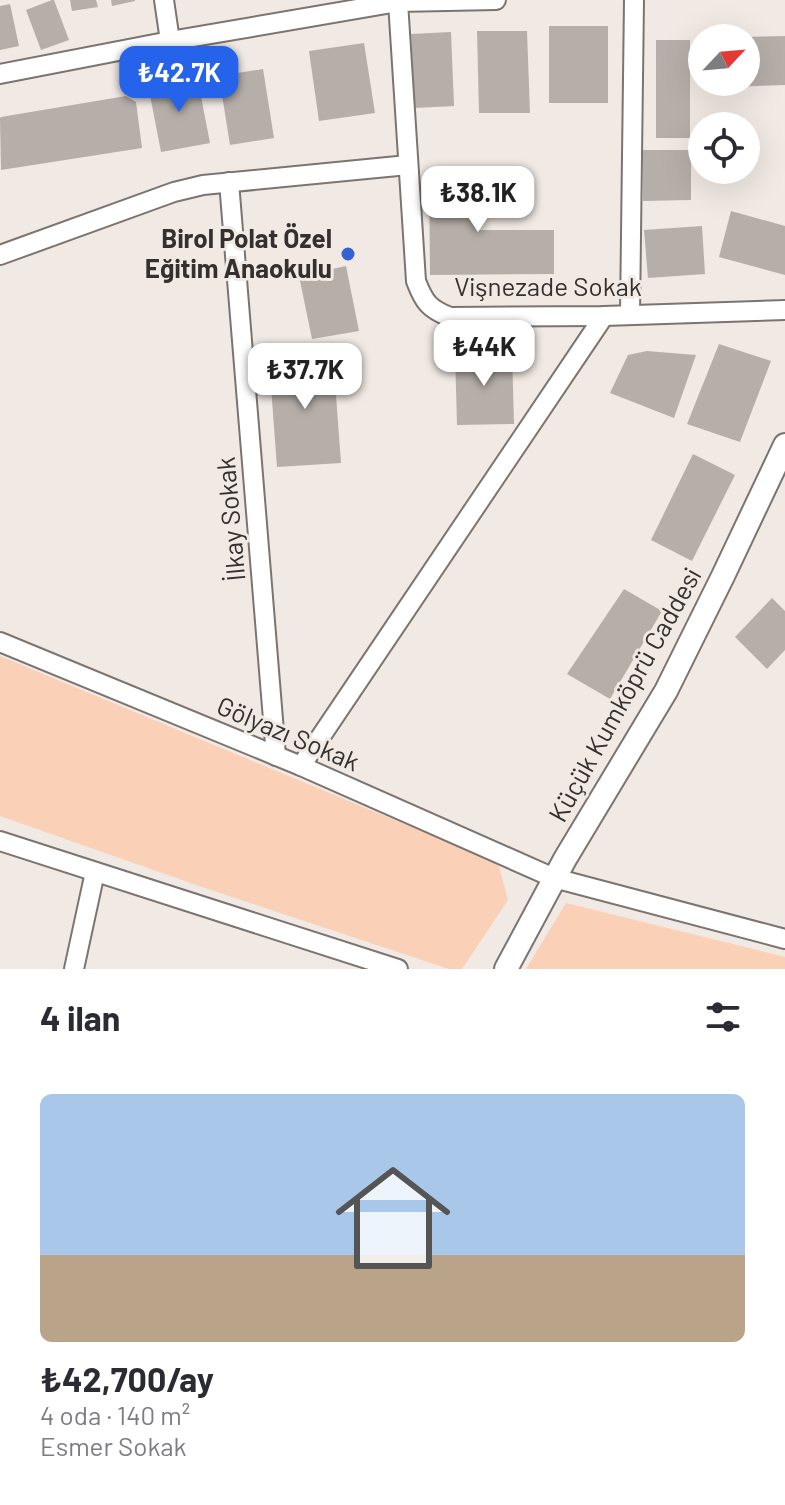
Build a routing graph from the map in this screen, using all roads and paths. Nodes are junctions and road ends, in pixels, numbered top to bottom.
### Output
1 (164, 0) edge
2 (496, 0) edge
3 (634, 0) edge
4 (398, 2) edge
5 (170, 41) junction
6 (0, 74) edge
7 (408, 165) junction
8 (229, 182) junction
9 (0, 255) edge
10 (785, 310) edge
11 (630, 314) junction
12 (604, 316) junction
13 (784, 449) edge
14 (0, 642) edge
15 (276, 756) junction
16 (301, 766) junction
17 (0, 841) edge
18 (95, 872) junction
19 (554, 878) junction
20 (785, 939) edge
21 (74, 969) edge
22 (398, 969) edge
23 (506, 969) edge

1 - 5 street
2 - 4 street
3 - 11 street
4 - 5 street
4 - 7 street, Vişnezade Sokak
5 - 6 street
7 - 8 street
7 - 12 street, Vişnezade Sokak
8 - 9 street
8 - 15 street, İlkay Sokak
10 - 11 street, Vişnezade Sokak
11 - 12 street, Vişnezade Sokak
12 - 16 street
13 - 19 street, Küçük Kumköprü Caddesi
14 - 15 street, Gölyazı Sokak
15 - 16 street, Gölyazı Sokak
16 - 19 street, Gölyazı Sokak
17 - 18 street
18 - 21 street
18 - 22 street
19 - 20 street, Gölyazı Sokak
19 - 23 street, Küçük Kumköprü Caddesi

